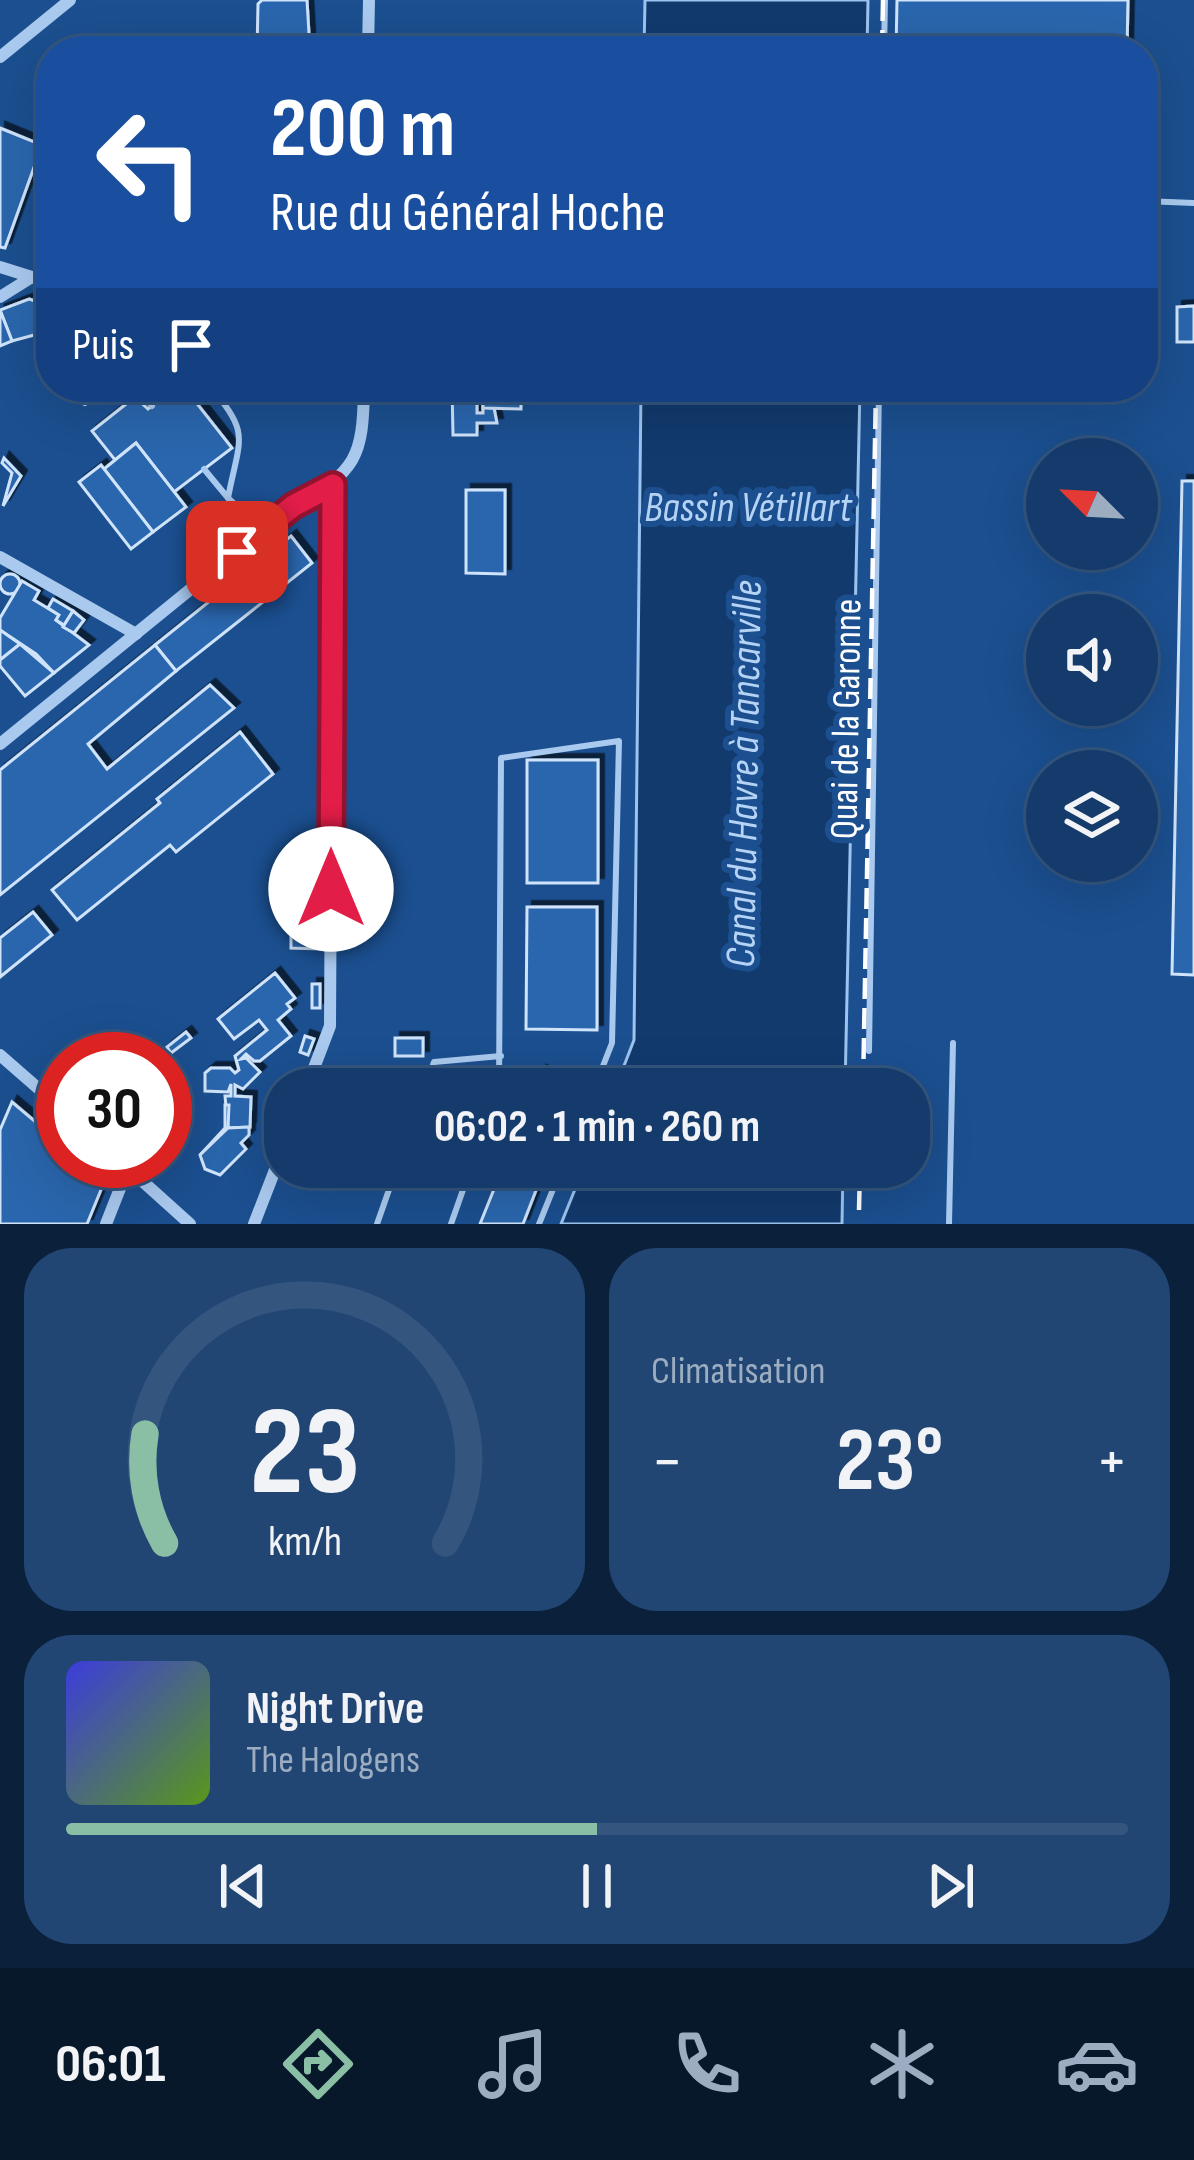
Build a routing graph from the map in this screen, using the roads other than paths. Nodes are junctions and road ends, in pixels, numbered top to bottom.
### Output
1 (70, 0) edge
2 (369, 0) edge
3 (885, 0) edge
4 (368, 36) edge
5 (884, 36) edge
6 (0, 57) edge
7 (1158, 202) edge
8 (1194, 203) edge
9 (0, 267) edge
10 (32, 277) junction
11 (36, 278) edge
12 (0, 297) edge
13 (149, 402) edge
14 (223, 402) edge
15 (364, 402) edge
16 (879, 402) edge
17 (152, 406) dead end
18 (204, 470) dead end
19 (333, 485) junction
20 (228, 498) junction
21 (263, 530) junction
22 (0, 556) edge
23 (136, 634) junction
24 (0, 743) edge
25 (953, 1043) dead end
26 (869, 1051) dead end
27 (0, 1055) edge
28 (501, 1056) junction
29 (314, 1068) edge
30 (432, 1068) edge
31 (500, 1068) edge
32 (602, 1068) edge
33 (36, 1086) edge
34 (117, 1188) edge
35 (150, 1188) edge
36 (268, 1188) edge
37 (390, 1188) edge
38 (464, 1188) edge
39 (554, 1188) edge
40 (106, 1224) edge
41 (190, 1224) edge
42 (254, 1224) edge
43 (377, 1224) edge
44 (451, 1224) edge
45 (539, 1224) edge
46 (949, 1224) edge

1 - 6 street
2 - 4 street
3 - 5 lane
7 - 8 lane
9 - 10 street
10 - 11 street
10 - 12 street
13 - 17 lane
14 - 20 lane
15 - 19 street
16 - 26 lane, Quai de la Garonne
18 - 20 lane
19 - 21 street
19 - 29 street
20 - 21 lane
21 - 23 street
22 - 23 street
23 - 24 street
25 - 46 lane
27 - 33 street
28 - 30 lane
28 - 31 lane
28 - 32 lane
34 - 40 street
35 - 41 street
36 - 42 street
37 - 43 lane
38 - 44 lane
39 - 45 lane

